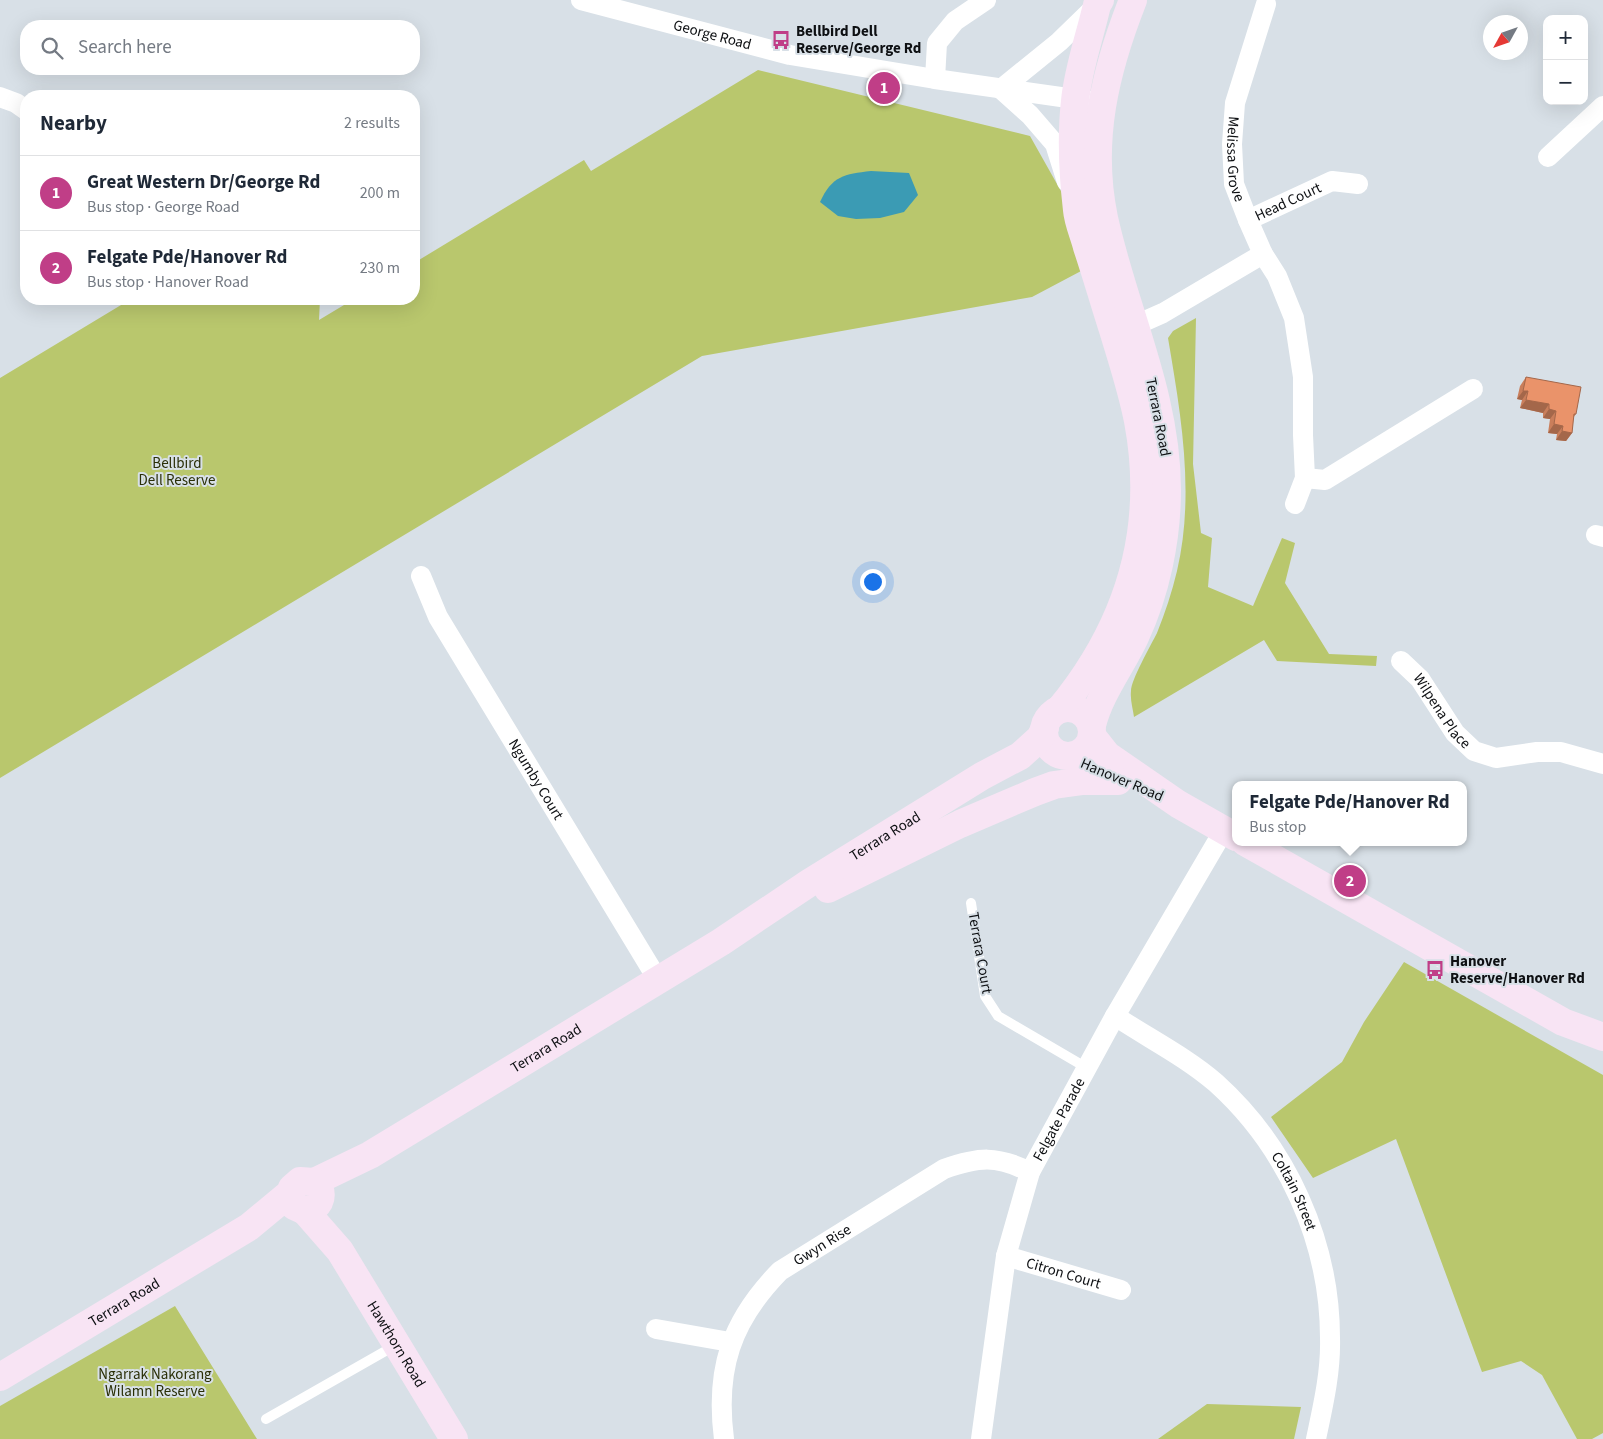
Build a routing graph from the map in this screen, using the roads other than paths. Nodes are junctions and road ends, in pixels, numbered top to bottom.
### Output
1 (581, 0) edge
2 (986, 0) edge
3 (1132, 0) edge
4 (1099, 2) edge
5 (1266, 4) dead end
6 (935, 80) junction
7 (1001, 90) junction
8 (0, 97) edge
9 (1088, 101) junction
10 (20, 106) edge
11 (1603, 106) edge
12 (1548, 157) dead end
13 (1358, 184) dead end
14 (1077, 212) junction
15 (1248, 220) junction
16 (1263, 254) junction
17 (1124, 327) junction
18 (1473, 389) dead end
19 (1306, 478) junction
20 (1295, 504) dead end
21 (421, 576) dead end
22 (1401, 661) dead end
23 (1052, 719) junction
24 (1092, 731) junction
25 (1062, 755) junction
26 (1603, 764) edge
27 (1118, 781) junction
28 (1178, 804) junction
29 (960, 824) junction
30 (1232, 834) edge
31 (1232, 840) edge
32 (1253, 846) edge
33 (971, 903) dead end
34 (721, 942) junction
35 (658, 980) junction
36 (1115, 1016) junction
37 (1563, 1022) junction
38 (1603, 1036) edge
39 (1603, 1048) edge
40 (1087, 1068) junction
41 (1030, 1172) junction
42 (309, 1199) junction
43 (1006, 1256) junction
44 (1122, 1290) dead end
45 (656, 1329) dead end
46 (730, 1342) junction
47 (397, 1344) junction
48 (0, 1377) edge
49 (266, 1420) dead end
50 (454, 1439) edge
51 (724, 1439) edge
52 (981, 1439) edge
53 (1316, 1439) edge

1 - 6 street, George Road
2 - 6 street
3 - 9 main road, Terrara Road
4 - 7 street
4 - 9 main road, Terrara Road
5 - 15 street, Melissa Grove
6 - 7 street, George Road
7 - 9 street, George Road
7 - 14 street, Terrara Road
8 - 10 street
9 - 14 main road, Terrara Road
9 - 17 main road, Terrara Road
11 - 12 street
13 - 15 street, Head Court
14 - 17 main road, Terrara Road
15 - 16 street, Melissa Grove
16 - 17 street
16 - 19 street, Melissa Grove
17 - 23 main road, Terrara Road
17 - 24 main road, Terrara Road
18 - 19 street
19 - 20 street, Melissa Grove
21 - 35 street, Ngumby Court
22 - 26 street, Wilpena Place
23 - 24 main road
23 - 25 main road
23 - 34 main road, Terrara Road
24 - 25 main road
24 - 28 main road, Hanover Road
25 - 27 main road, Hanover Road
25 - 29 main road, Terrara Road
27 - 28 main road, Hanover Road
27 - 29 main road, Terrara Road
28 - 30 main road, Hanover Road
29 - 34 main road, Terrara Road
31 - 36 street, Felgate Parade
32 - 37 main road, Hanover Road
33 - 40 lane, Terrara Court
34 - 35 main road, Terrara Road
35 - 42 main road, Terrara Road
36 - 40 street, Felgate Parade
36 - 53 street, Coltain Street
37 - 38 main road, Hanover Road
37 - 39 main road, Hanover Road
40 - 41 street, Felgate Parade
41 - 43 street, Felgate Parade
41 - 46 street, Gwyn Rise
42 - 47 main road, Hawthorn Road
42 - 48 main road, Terrara Road
43 - 44 street, Citron Court
43 - 52 street, Felgate Parade
45 - 46 street
46 - 51 street, Gwyn Rise
47 - 49 lane
47 - 50 main road, Hawthorn Road

